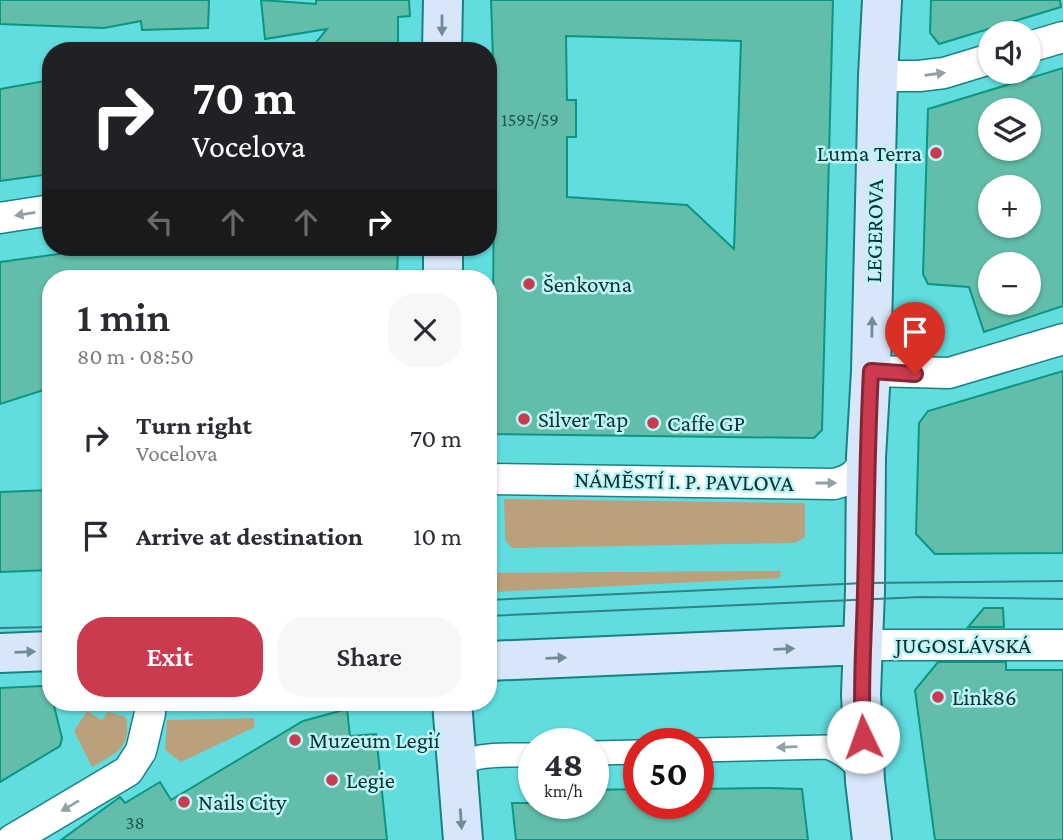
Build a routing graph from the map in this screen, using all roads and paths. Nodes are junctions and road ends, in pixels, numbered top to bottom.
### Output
1 (443, 0) edge
2 (883, 0) edge
3 (1063, 37) edge
4 (442, 42) edge
5 (1041, 43) edge
6 (978, 63) edge
7 (878, 76) junction
8 (42, 211) edge
9 (0, 218) edge
10 (1063, 339) edge
11 (871, 371) junction
12 (866, 457) junction
13 (497, 479) edge
14 (863, 645) junction
15 (1063, 645) edge
16 (42, 651) edge
17 (0, 653) edge
18 (497, 661) edge
19 (150, 711) edge
20 (453, 711) edge
21 (714, 750) edge
22 (518, 756) edge
23 (458, 773) junction
24 (865, 781) junction
25 (12, 840) edge
26 (463, 840) edge
27 (872, 840) edge

1 -> 4 main road
2 - 7 main road, LEGEROVA
3 - 5 street
7 -> 6 street
11 -> 7 main road, LEGEROVA
8 -> 9 street
10 - 11 street
11 - 12 main road, LEGEROVA
13 -> 12 street, NÁMĚSTÍ I. P. PAVLOVA
12 - 14 main road, LEGEROVA
14 - 15 street, JUGOSLÁVSKÁ
18 -> 14 main road
14 - 24 main road, LEGEROVA
17 -> 16 main road
19 -> 25 street
20 - 23 main road
24 -> 21 street
22 - 23 street
23 -> 26 main road
24 - 27 main road, LEGEROVA

